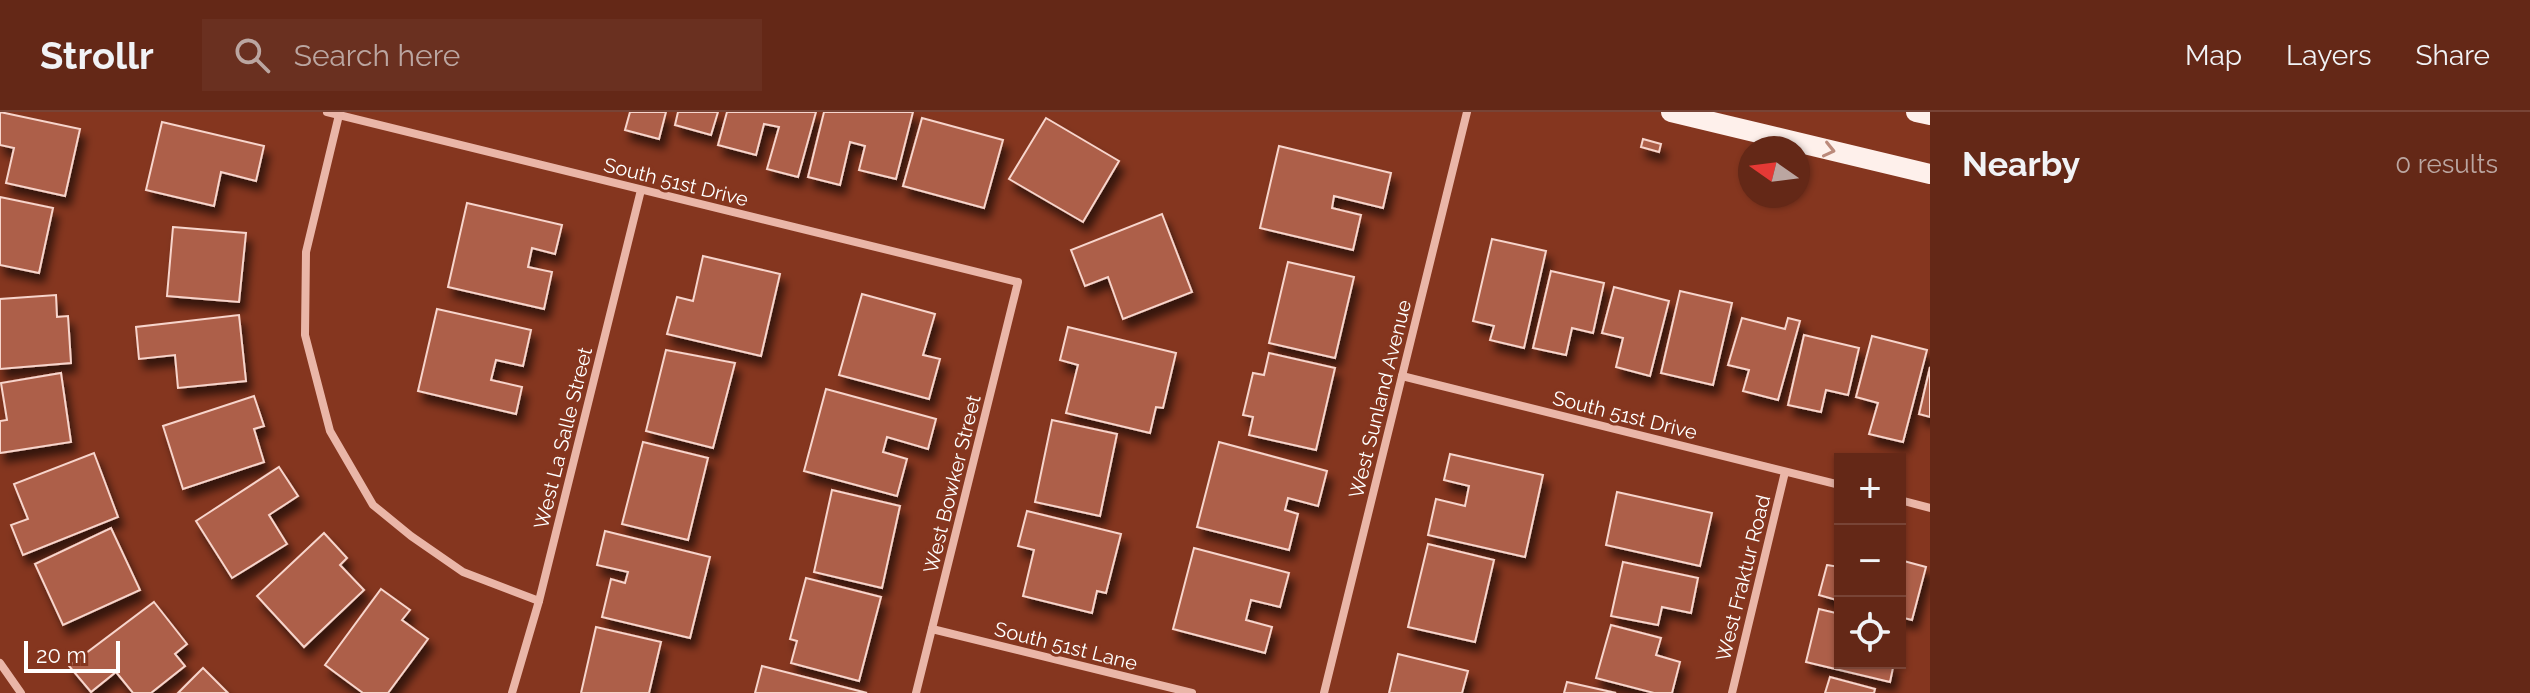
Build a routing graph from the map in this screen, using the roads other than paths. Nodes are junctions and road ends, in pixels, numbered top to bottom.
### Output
1 (327, 112) edge
2 (1467, 112) edge
3 (1671, 112) edge
4 (1916, 112) edge
5 (339, 115) junction
6 (1930, 115) edge
7 (1930, 174) edge
8 (641, 190) junction
9 (1018, 282) joint
10 (1402, 376) junction
11 (1785, 472) junction
12 (1834, 484) edge
13 (1906, 502) edge
14 (1930, 508) edge
15 (539, 601) junction
16 (932, 629) junction
17 (0, 663) edge
18 (21, 693) edge
19 (512, 693) edge
20 (916, 693) edge
21 (1192, 693) edge
22 (1324, 693) edge
23 (1732, 693) edge

1 - 5 street, South 51st Drive
2 - 10 street, West Sunland Avenue
3 -> 7 main road
4 - 6 main road
5 - 8 street, South 51st Drive
5 - 15 street
8 - 9 street, South 51st Drive
8 - 15 street, West La Salle Street
9 - 16 street, West Bowker Street
10 - 11 street, South 51st Drive
10 - 22 street, West Sunland Avenue
11 - 12 street, South 51st Drive
11 - 23 street, West Fraktur Road
13 - 14 street
15 - 19 street, West La Salle Street
16 - 20 street, West Bowker Street
16 - 21 street, South 51st Lane
17 - 18 street

